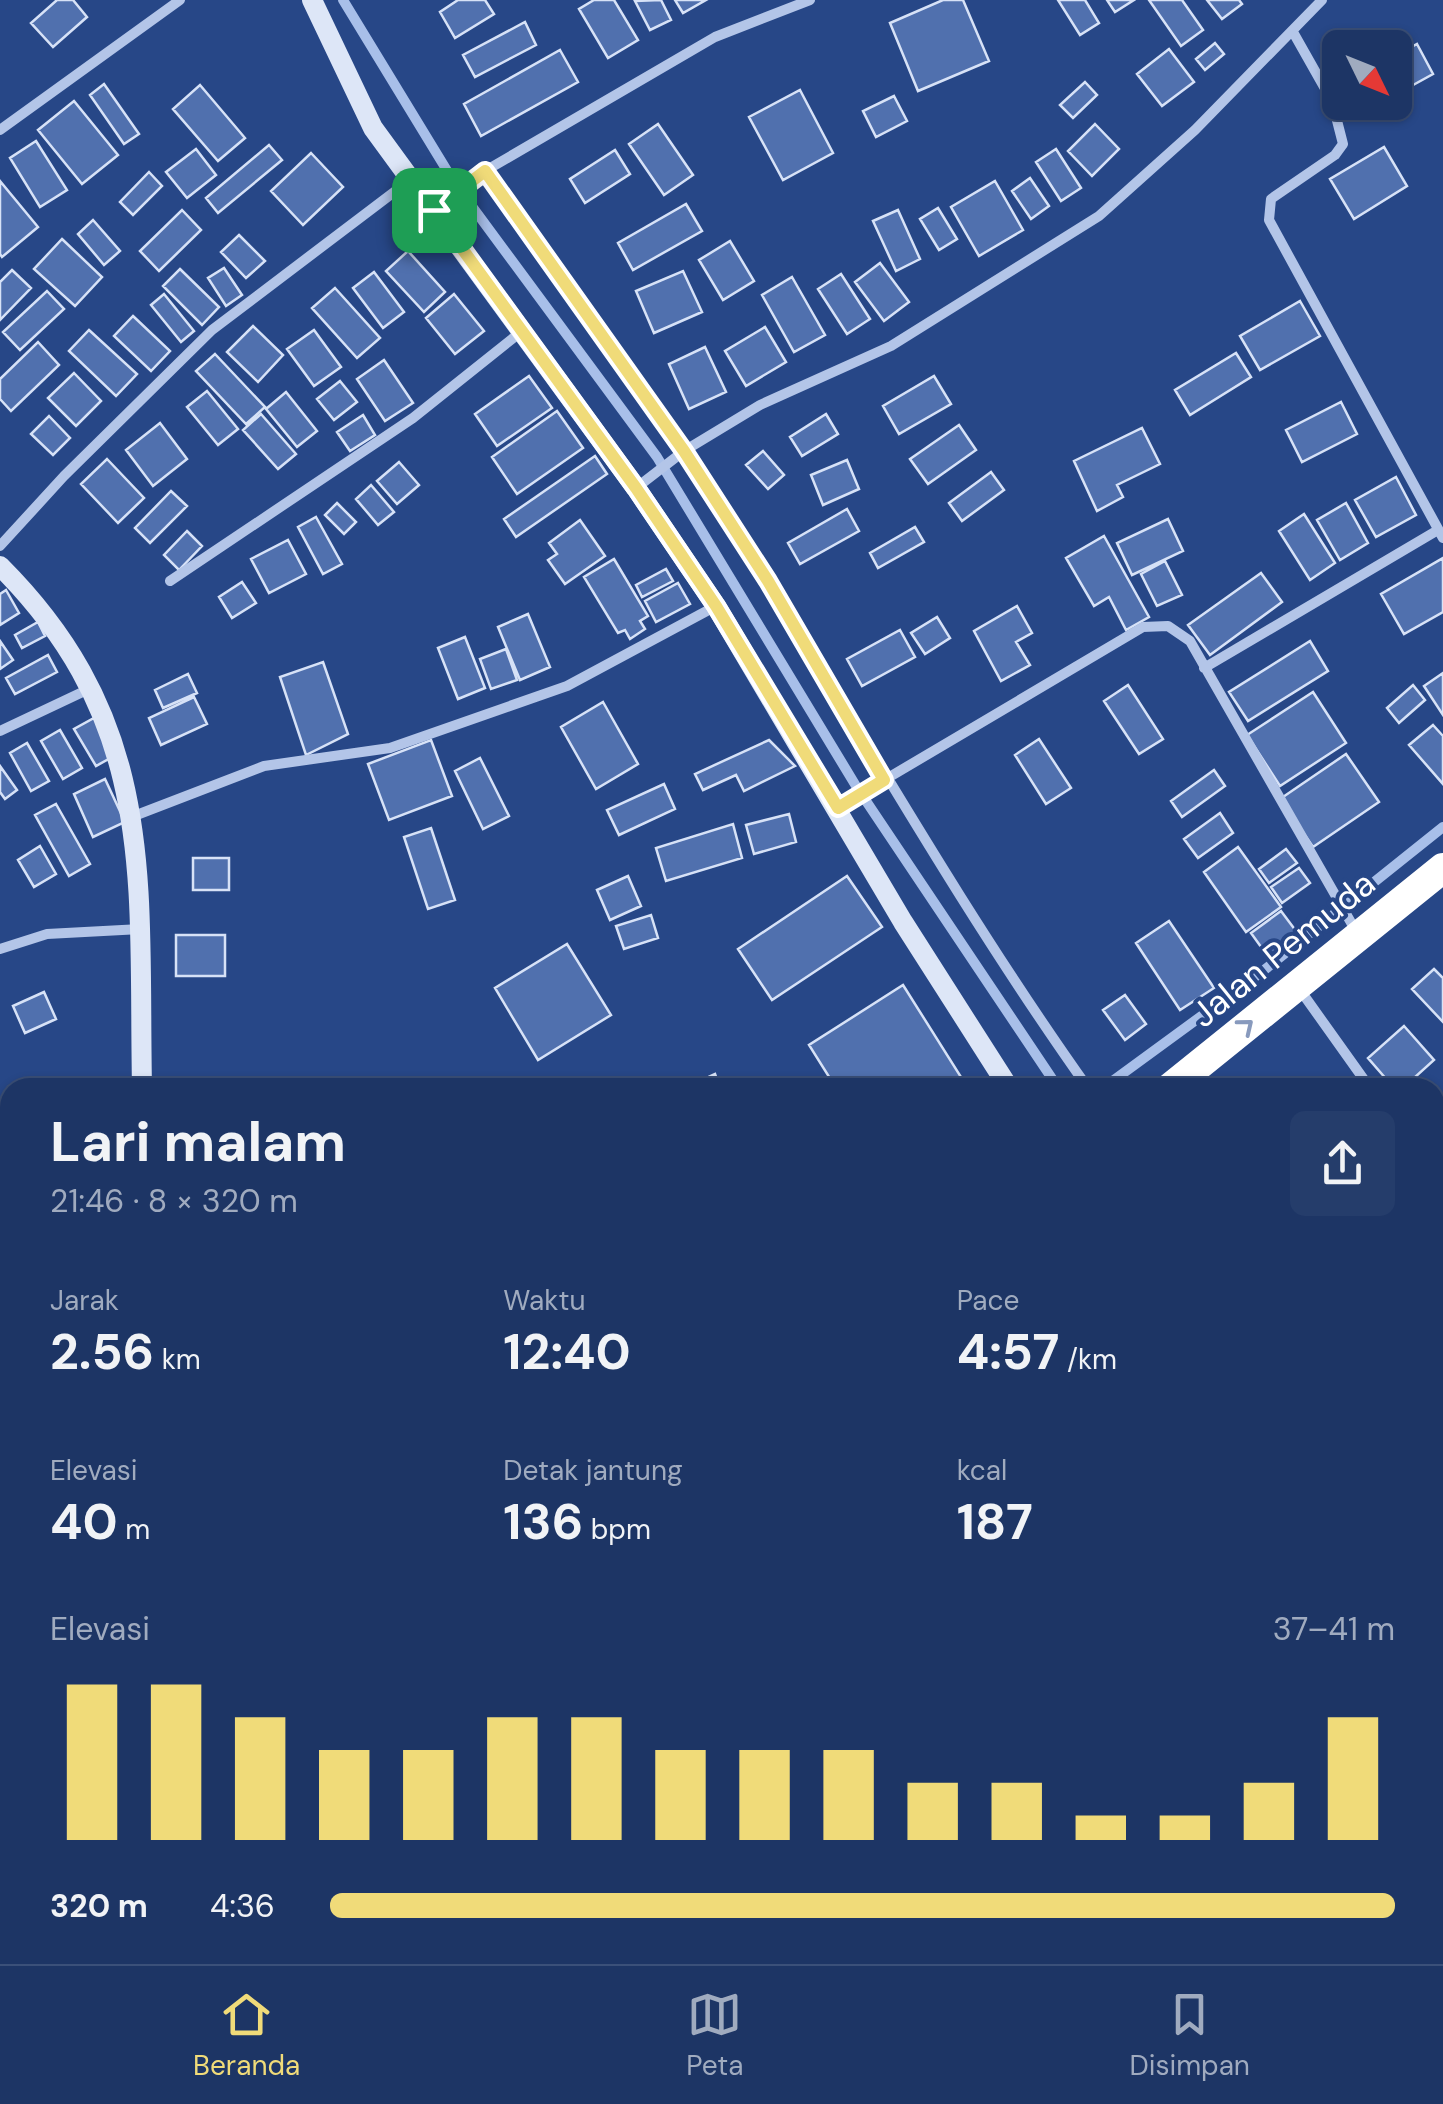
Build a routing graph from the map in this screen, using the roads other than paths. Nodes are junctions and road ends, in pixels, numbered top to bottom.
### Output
1 (180, 0) edge
2 (312, 0) edge
3 (810, 0) edge
4 (1322, 0) edge
5 (1293, 32) junction
6 (0, 130) edge
7 (485, 171) junction
8 (410, 180) junction
9 (434, 210) junction
10 (522, 330) junction
11 (684, 451) junction
12 (636, 488) junction
13 (1440, 534) edge
14 (0, 546) edge
15 (0, 566) edge
16 (170, 581) dead end
17 (716, 606) junction
18 (1204, 668) junction
19 (92, 688) junction
20 (0, 731) edge
21 (884, 780) junction
22 (846, 803) junction
23 (134, 816) junction
24 (1443, 868) edge
25 (141, 929) junction
26 (1356, 931) junction
27 (0, 949) edge
28 (1296, 985) junction
29 (142, 1078) edge
30 (1003, 1078) edge
31 (1082, 1078) edge
32 (1182, 1078) edge
33 (1363, 1078) edge

1 - 6 street
2 - 8 street
3 - 7 street
4 - 5 street
5 - 11 street
5 - 13 street
7 - 9 street
7 - 11 street
8 - 9 street
8 - 14 street
9 - 10 street
10 - 12 street
10 - 16 street
11 - 12 street
11 - 21 street
12 - 17 street
13 - 18 street
15 - 19 street
17 - 22 street
17 - 23 street
18 - 21 street
18 - 26 street
19 - 20 street
19 - 23 street
21 - 22 street
21 - 31 street
22 - 30 street
23 - 25 street
24 - 26 highway, Jalan Pemuda
25 - 27 street
25 - 29 street
26 - 28 highway, Jalan Pemuda
32 -> 28 highway, Jalan Pemuda
28 - 33 street

